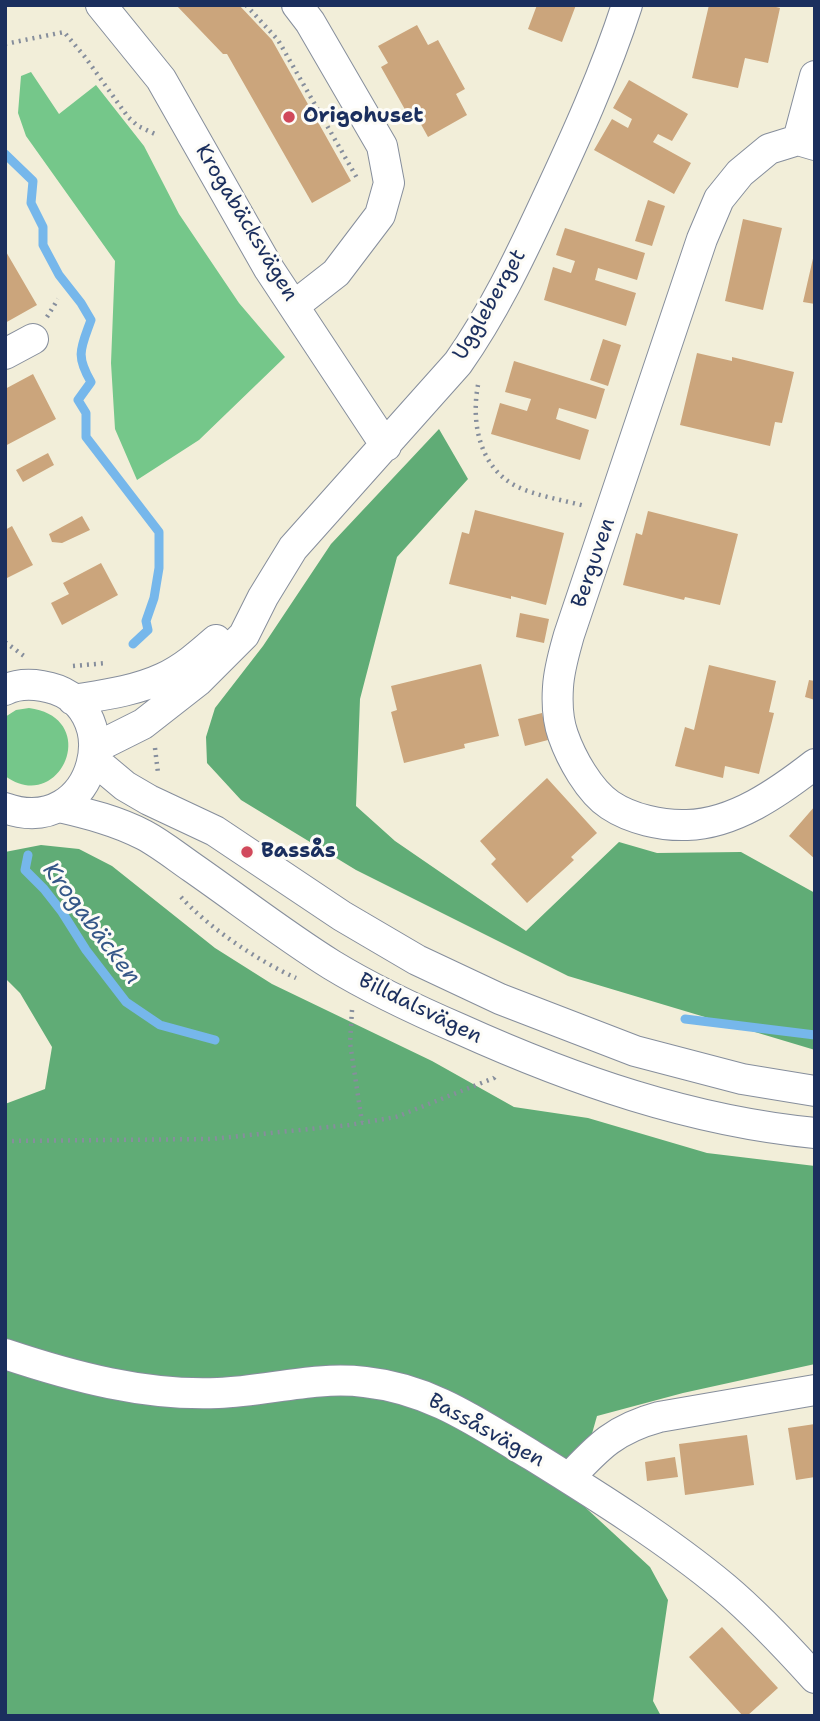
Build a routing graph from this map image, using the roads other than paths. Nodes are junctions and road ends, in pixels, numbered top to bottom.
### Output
1 (101, 5) edge
2 (297, 5) edge
3 (627, 5) edge
4 (815, 76) edge
5 (807, 142) edge
6 (295, 305) junction
7 (33, 339) dead end
8 (5, 354) edge
9 (386, 446) junction
10 (263, 597) junction
11 (5, 666) edge
12 (5, 690) edge
13 (62, 694) junction
14 (95, 754) junction
15 (815, 764) edge
16 (59, 807) junction
17 (10, 812) edge
18 (815, 1091) edge
19 (815, 1133) edge
20 (5, 1354) edge
21 (815, 1390) edge
22 (569, 1478) junction
23 (815, 1678) edge

1 - 6 street, Krogabäcksvägen
2 - 6 street
3 - 9 street, Uggleberget
4 - 5 street, Berguven
5 - 15 street, Berguven
6 - 9 street, Krogabäcksvägen
7 - 8 street
9 - 10 street, Uggleberget
10 - 13 street, Uggleberget
10 - 14 street, Uggleberget
11 - 13 street
12 - 13 street
13 - 14 street
14 - 16 street
14 - 18 street, Billdalsvägen
16 - 17 street, Billdalsvägen
16 - 19 street, Billdalsvägen
20 - 22 street, Bassåsvägen
21 - 22 street
22 - 23 street, Bassåsvägen

